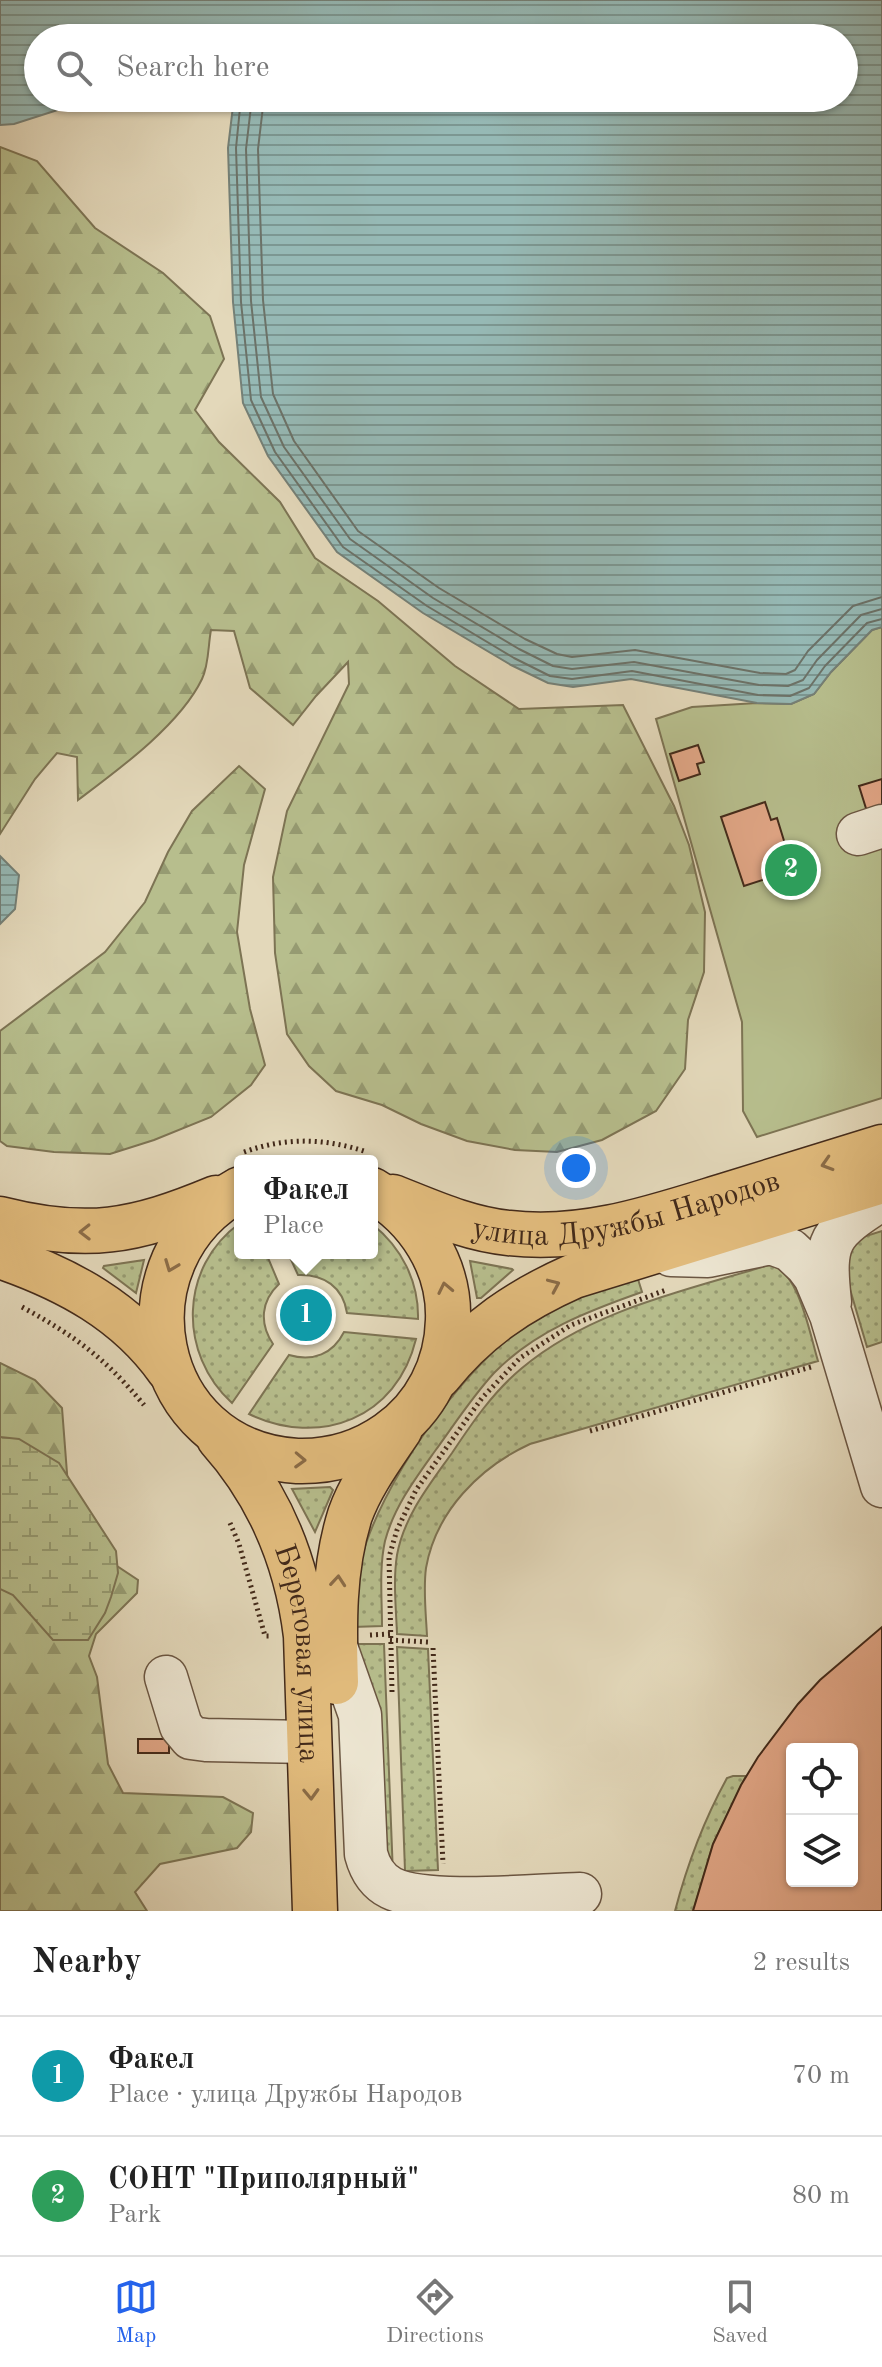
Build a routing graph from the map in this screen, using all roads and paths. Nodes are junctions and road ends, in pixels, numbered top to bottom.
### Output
1 (882, 1147) edge
2 (269, 1155) edge
3 (350, 1155) edge
4 (234, 1180) edge
5 (378, 1181) edge
6 (882, 1181) edge
7 (234, 1182) edge
8 (378, 1185) edge
9 (871, 1210) edge
10 (0, 1219) edge
11 (639, 1254) junction
12 (0, 1256) edge
13 (680, 1286) dead end
14 (12, 1302) dead end
15 (831, 1315) junction
16 (824, 1364) dead end
17 (172, 1375) junction
18 (419, 1402) junction
19 (154, 1417) dead end
20 (204, 1421) junction
21 (590, 1431) dead end
22 (882, 1486) edge
23 (229, 1521) dead end
24 (265, 1636) dead end
25 (390, 1640) junction
26 (428, 1642) dead end
27 (335, 1644) junction
28 (433, 1648) dead end
29 (166, 1677) dead end
30 (392, 1702) dead end
31 (309, 1742) junction
32 (340, 1790) junction
33 (369, 1865) junction
34 (445, 1888) junction
35 (580, 1894) dead end
36 (315, 1911) edge
37 (344, 1911) edge
38 (396, 1911) edge

1 -> 5 main road, улица Дружбы Народов
2 - 3 path
4 -> 10 main road
6 - 11 main road, улица Дружбы Народов
7 -> 17 main road
18 -> 8 main road
9 - 15 lane
11 - 15 lane
18 -> 11 main road, улица Дружбы Народов
12 - 17 main road
13 - 25 path
14 - 19 path
15 - 22 lane
16 - 21 path
17 - 20 main road, Береговая улица
20 -> 18 main road
27 -> 18 main road, Береговая улица
20 - 31 main road, Береговая улица
23 - 24 path
25 - 26 path
25 - 30 path
27 - 32 main road, Береговая улица
27 - 33 lane
28 - 34 path
29 - 31 lane
31 -> 36 main road, Береговая улица
32 - 33 lane
32 - 37 main road, Береговая улица
33 - 34 lane
34 - 35 lane
34 - 38 lane

